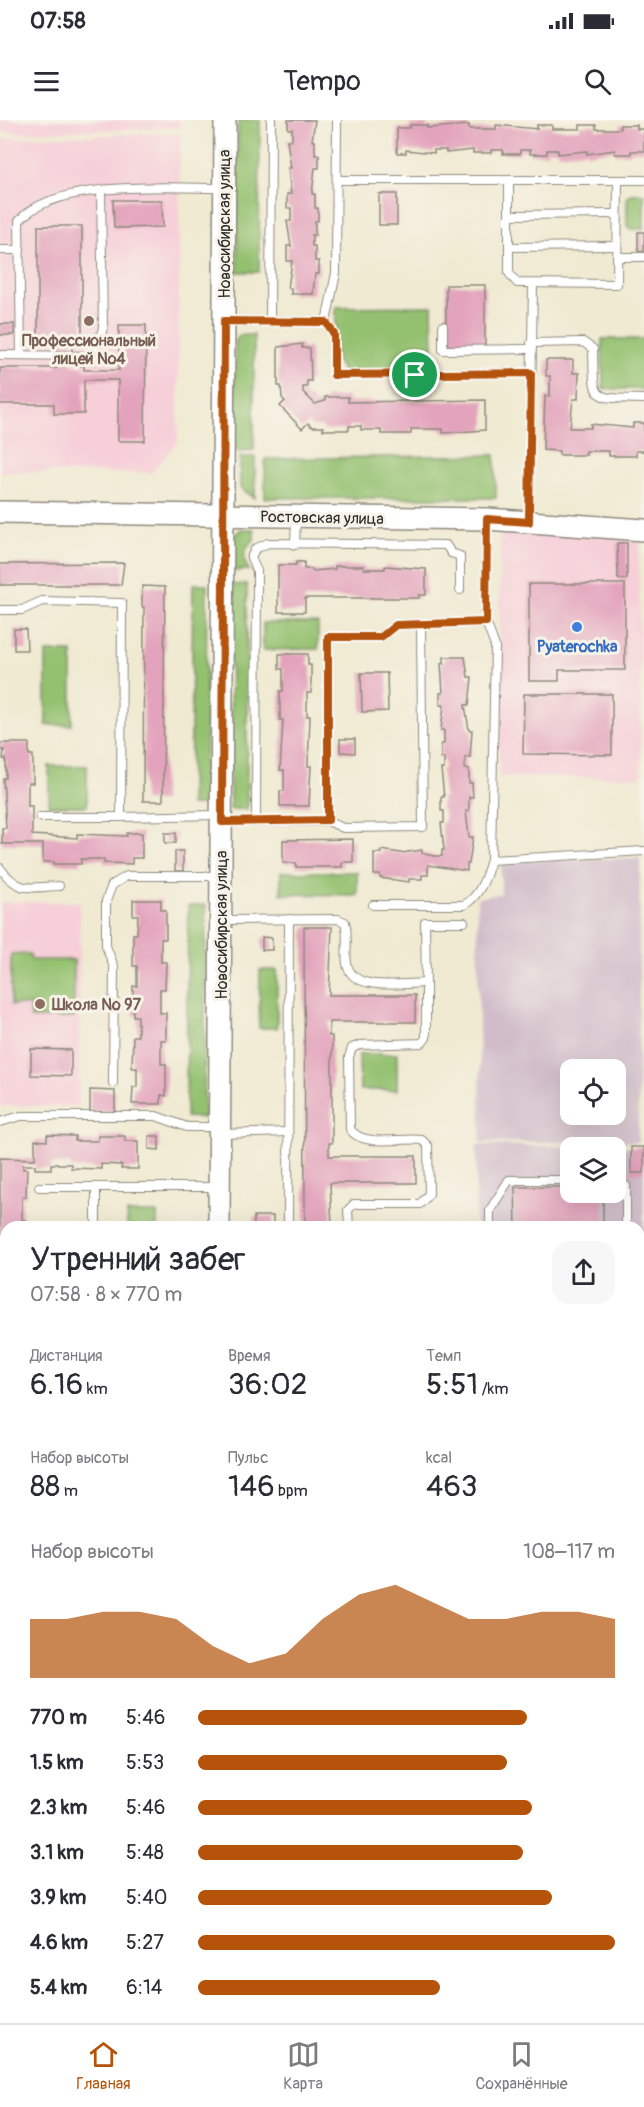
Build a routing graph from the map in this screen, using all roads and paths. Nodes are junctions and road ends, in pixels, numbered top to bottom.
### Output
1 (225, 120) edge
2 (271, 120) edge
3 (337, 120) edge
4 (337, 180) junction
5 (509, 180) junction
6 (618, 180) junction
7 (644, 180) edge
8 (224, 188) junction
9 (101, 190) junction
10 (617, 214) junction
11 (509, 215) junction
12 (617, 246) junction
13 (509, 247) junction
14 (0, 250) edge
15 (20, 250) junction
16 (617, 257) junction
17 (644, 257) edge
18 (533, 285) junction
19 (224, 321) junction
20 (270, 322) junction
21 (326, 322) junction
22 (443, 326) dead end
23 (530, 346) junction
24 (0, 356) edge
25 (21, 356) junction
26 (531, 373) junction
27 (644, 399) edge
28 (0, 512) edge
29 (223, 514) junction
30 (296, 516) junction
31 (487, 519) junction
32 (529, 522) junction
33 (644, 530) edge
34 (295, 545) junction
35 (460, 590) dead end
36 (0, 610) edge
37 (486, 622) junction
38 (421, 625) junction
39 (40, 817) dead end
40 (121, 817) junction
41 (222, 818) junction
42 (328, 820) junction
43 (256, 822) junction
44 (644, 851) edge
45 (491, 860) junction
46 (0, 868) edge
47 (221, 876) junction
48 (59, 886) dead end
49 (374, 905) dead end
50 (289, 919) junction
51 (222, 920) junction
52 (464, 921) dead end
53 (426, 983) junction
54 (113, 1083) dead end
55 (0, 1122) edge
56 (220, 1131) junction
57 (288, 1132) junction
58 (560, 1179) edge
59 (39, 1187) dead end
60 (219, 1187) junction
61 (96, 1188) junction
62 (626, 1203) edge
63 (96, 1221) edge
64 (219, 1221) edge
65 (288, 1221) edge
66 (349, 1221) edge
67 (490, 1221) edge
68 (626, 1221) edge

1 - 8 street, Новосибирская улица
2 - 20 lane
3 - 4 lane
4 - 5 lane
4 - 21 lane
5 - 6 lane
5 - 11 lane
6 - 7 lane
6 - 10 lane
8 - 9 lane
8 - 19 street, Новосибирская улица
9 - 15 lane
9 - 25 lane
10 - 11 lane
10 - 12 lane
11 - 13 lane
12 - 13 lane
12 - 16 lane
13 - 18 lane
14 - 15 lane
15 - 25 lane
16 - 17 lane
16 - 18 lane
18 - 23 lane
19 - 20 lane
19 - 29 street, Новосибирская улица
20 - 21 lane
21 - 26 lane
22 - 23 lane
23 - 26 lane
23 - 27 lane
24 - 25 lane
26 - 32 lane
28 - 29 street, Ростовская улица
29 - 30 street, Ростовская улица
29 - 41 street, Новосибирская улица
30 - 31 street, Ростовская улица
30 - 34 lane
31 - 32 street, Ростовская улица
31 - 37 lane
32 - 33 street, Ростовская улица
34 - 35 lane
34 - 43 lane
36 - 40 lane
37 - 38 lane
37 - 45 lane
38 - 42 lane
38 - 42 lane
39 - 40 lane
40 - 41 lane
41 - 43 lane
41 - 47 street, Новосибирская улица
42 - 43 lane
44 - 45 lane
45 - 49 lane
46 - 48 lane
47 - 51 street, Новосибирская улица
47 - 54 lane
50 - 51 lane
50 - 53 lane
50 - 57 lane
51 - 56 street, Новосибирская улица
52 - 53 lane
53 - 66 lane
55 - 56 lane
56 - 57 lane
56 - 60 street, Новосибирская улица
57 - 65 lane
58 - 67 lane
59 - 61 lane
60 - 61 lane
60 - 64 street, Новосибирская улица
61 - 63 lane
62 - 68 lane

